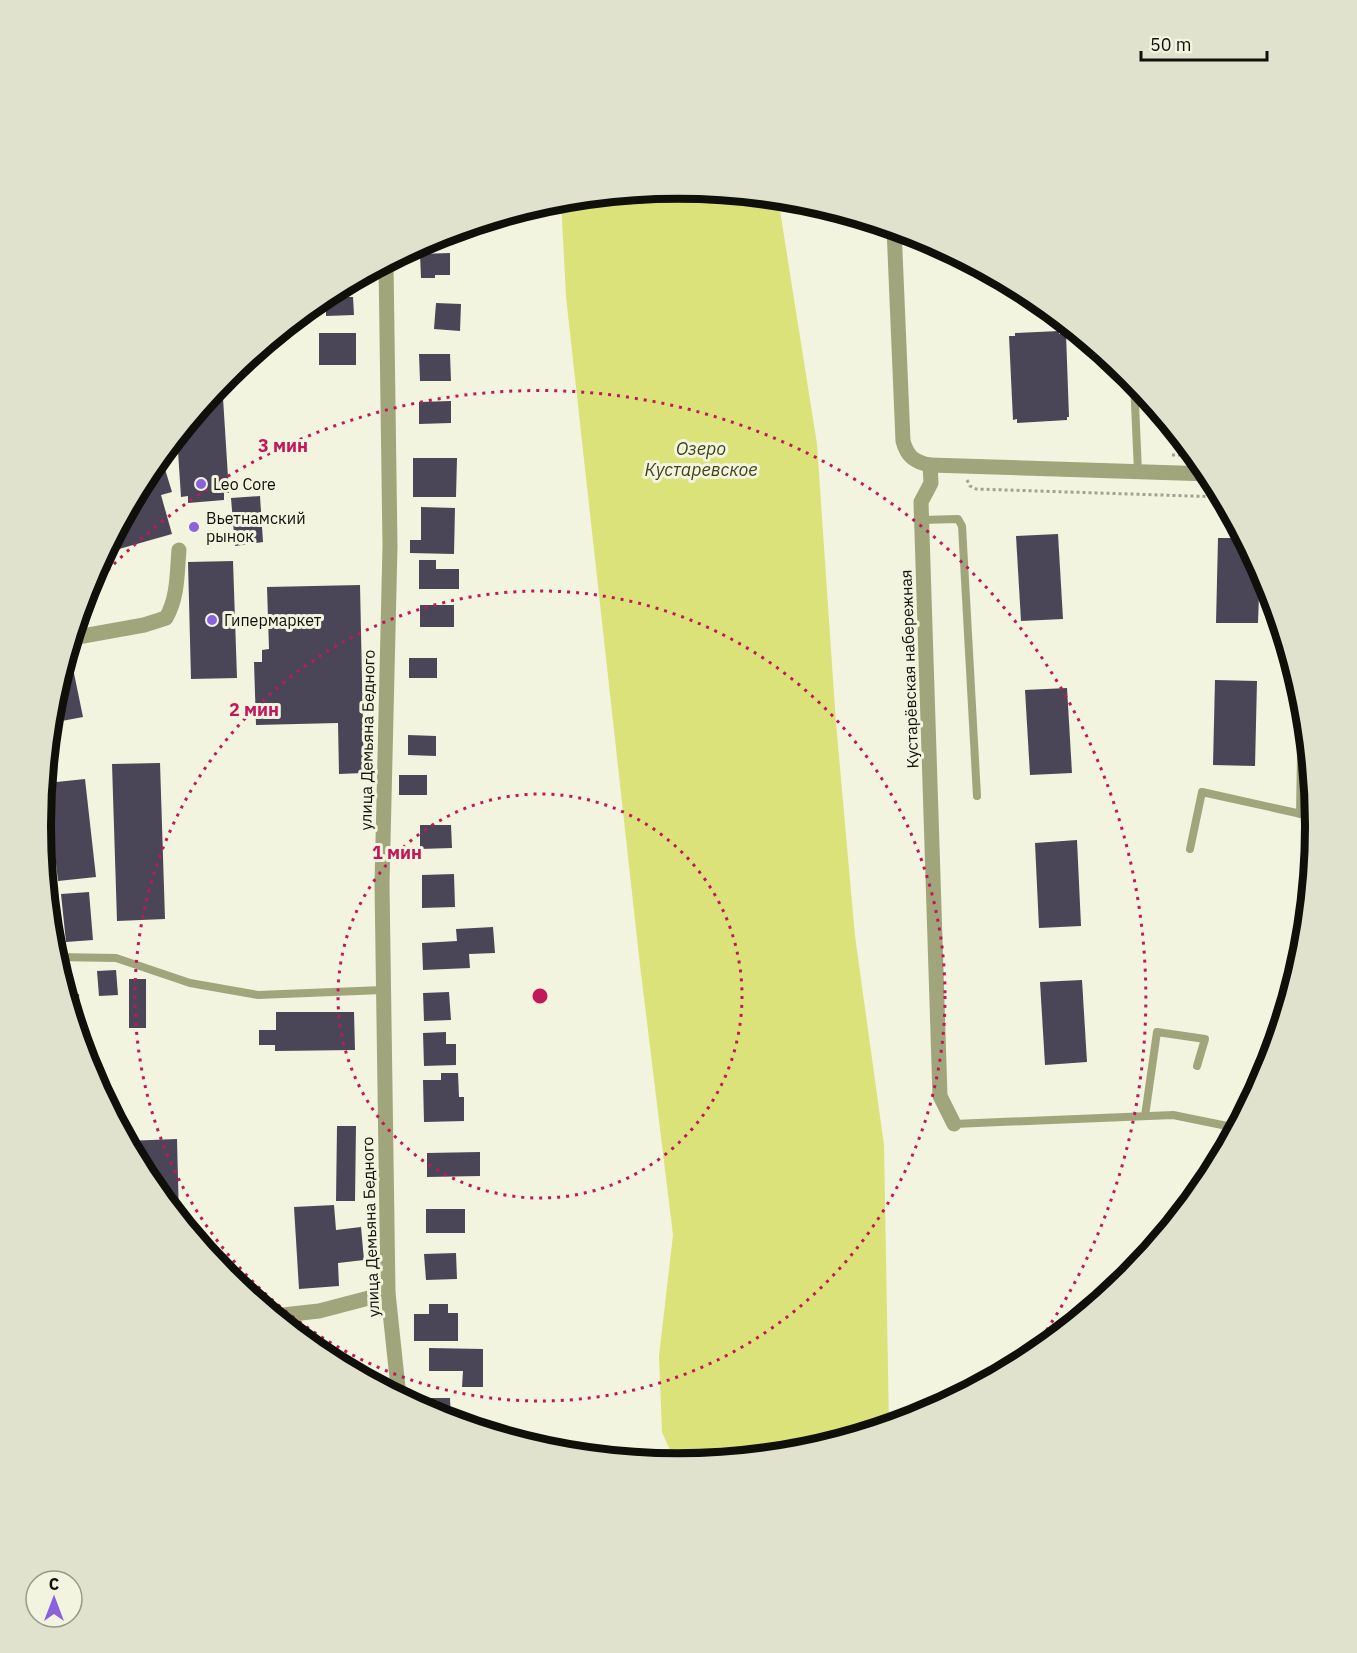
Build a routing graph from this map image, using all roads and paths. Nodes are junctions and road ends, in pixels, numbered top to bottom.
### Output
1 (894, 238) edge
2 (386, 272) edge
3 (1135, 397) edge
4 (930, 465) junction
5 (968, 466) junction
6 (1138, 472) junction
7 (1197, 474) edge
8 (1212, 497) edge
9 (922, 520) junction
10 (179, 550) dead end
11 (80, 637) edge
12 (1301, 746) edge
13 (976, 796) dead end
14 (1300, 814) junction
15 (1306, 815) edge
16 (1190, 849) dead end
17 (65, 957) edge
18 (383, 990) junction
19 (1197, 1066) dead end
20 (1145, 1116) junction
21 (954, 1124) joint
22 (1229, 1126) edge
23 (388, 1293) junction
24 (286, 1315) edge
25 (398, 1387) edge

1 - 4 street
2 - 18 street, улица Демьяна Бедного
3 - 6 lane
4 - 5 street
4 - 9 street, Кустарёвская набережная
5 - 6 street
5 - 8 path
6 - 7 street
9 - 13 lane
9 - 21 street, Кустарёвская набережная
10 - 11 street
12 - 14 lane
14 - 15 lane
14 - 16 lane
17 - 18 lane
18 - 23 street, улица Демьяна Бедного
19 - 20 lane
20 - 21 lane
20 - 22 lane
23 - 24 street
23 - 25 street, улица Демьяна Бедного

